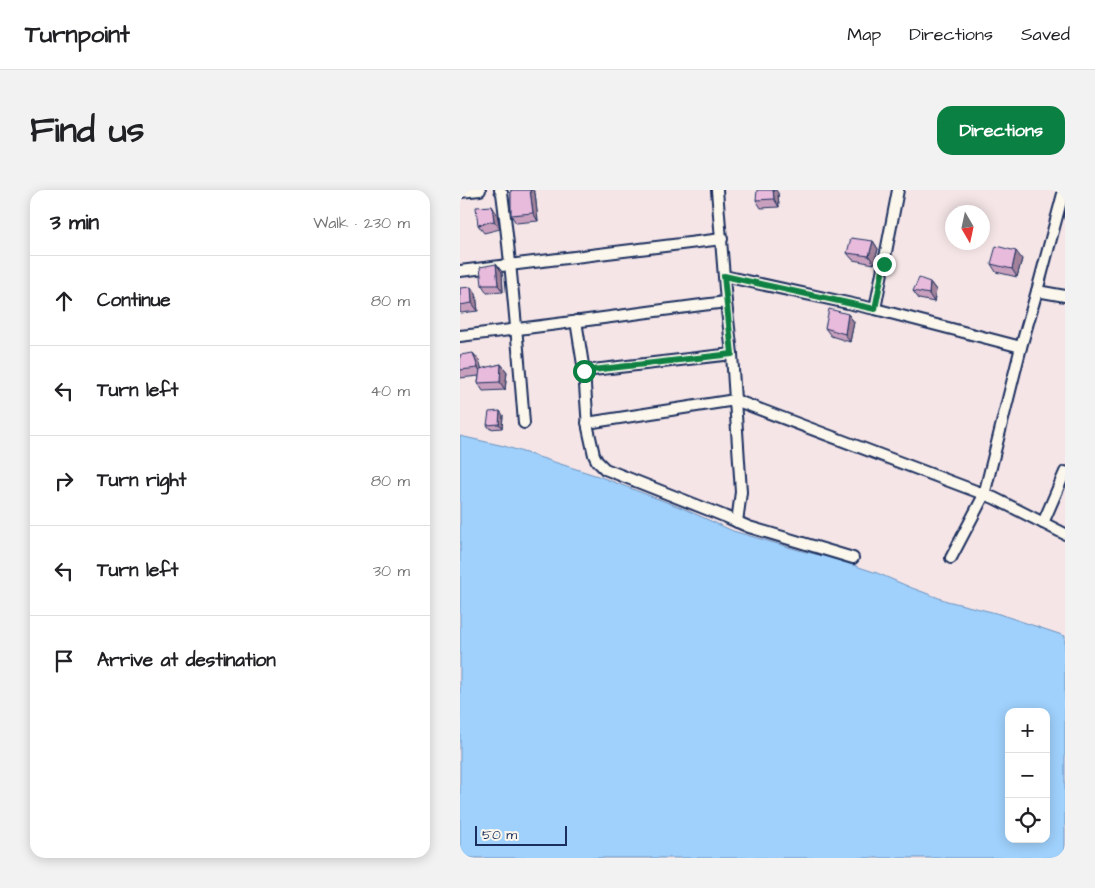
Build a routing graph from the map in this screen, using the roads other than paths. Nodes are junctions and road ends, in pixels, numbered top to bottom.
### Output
1 (480, 190) edge
2 (500, 190) edge
3 (718, 190) edge
4 (898, 190) edge
5 (1064, 190) edge
6 (460, 192) edge
7 (722, 239) junction
8 (510, 265) junction
9 (460, 271) edge
10 (724, 276) junction
11 (1037, 291) junction
12 (1065, 296) edge
13 (726, 302) junction
14 (875, 309) junction
15 (576, 321) junction
16 (517, 330) junction
17 (460, 336) edge
18 (1021, 347) junction
19 (732, 354) junction
20 (584, 371) junction
21 (735, 400) junction
22 (524, 423) dead end
23 (587, 423) junction
24 (1065, 472) edge
25 (984, 495) junction
26 (738, 522) junction
27 (1043, 523) junction
28 (1065, 534) edge
29 (853, 558) dead end
30 (950, 558) dead end

1 - 6 street
2 - 8 street
3 - 7 street
4 - 14 street
5 - 11 street
7 - 8 street
7 - 10 street
8 - 9 street
8 - 16 street
10 - 13 street
10 - 14 street
11 - 12 street
11 - 18 street
13 - 15 street
13 - 19 street
14 - 18 street
15 - 16 street
15 - 20 street
16 - 17 street
16 - 22 street
18 - 25 street
19 - 20 street
19 - 21 street
20 - 23 street
21 - 23 street
21 - 25 street
21 - 26 street
23 - 26 street
24 - 27 street
25 - 27 street
25 - 30 street
26 - 29 street
27 - 28 street

